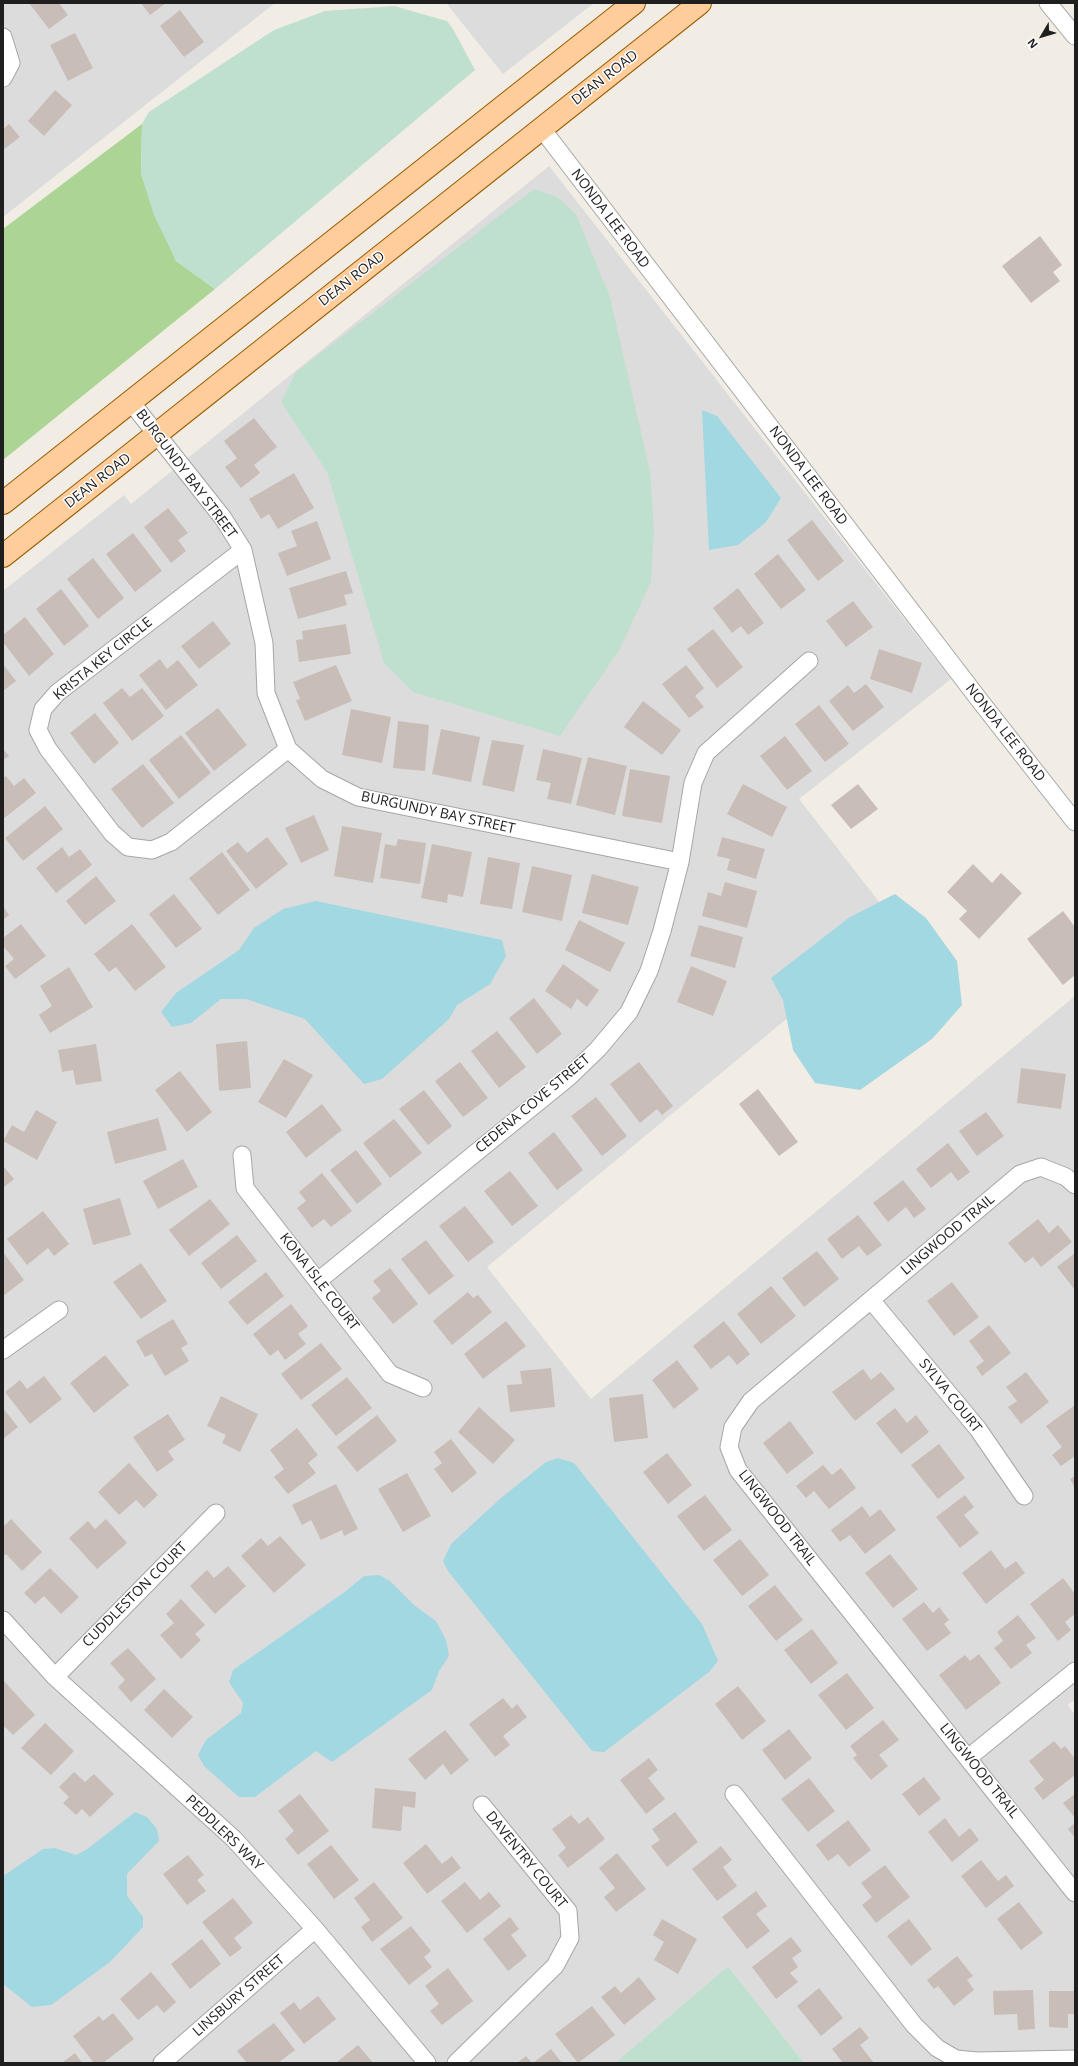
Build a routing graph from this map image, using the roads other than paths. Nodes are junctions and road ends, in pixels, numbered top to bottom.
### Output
1 (634, 3) edge
2 (700, 3) edge
3 (1048, 3) edge
4 (1075, 36) edge
5 (3, 37) edge
6 (3, 78) edge
7 (542, 129) junction
8 (131, 402) junction
9 (157, 434) junction
10 (3, 503) edge
11 (243, 550) junction
12 (3, 556) edge
13 (810, 661) dead end
14 (288, 749) junction
15 (1075, 822) edge
16 (680, 862) junction
17 (242, 1155) dead end
18 (1075, 1185) edge
19 (318, 1281) junction
20 (871, 1300) junction
21 (59, 1310) dead end
22 (3, 1350) edge
23 (423, 1388) dead end
24 (1024, 1496) dead end
25 (216, 1513) dead end
26 (3, 1620) edge
27 (1075, 1671) edge
28 (55, 1677) junction
29 (968, 1758) junction
30 (734, 1794) dead end
31 (482, 1805) dead end
32 (1075, 1892) edge
33 (316, 1929) junction
34 (1075, 2059) edge
35 (162, 2063) edge
36 (427, 2063) edge
37 (456, 2063) edge

1 - 8 main road
2 - 7 main road, DEAN ROAD
3 - 4 street
5 - 6 street
7 - 9 main road, DEAN ROAD
7 - 15 street, NONDA LEE ROAD
8 - 9 street, BURGUNDY BAY STREET
8 - 10 main road
9 - 11 street, BURGUNDY BAY STREET
9 - 12 main road, DEAN ROAD
11 - 14 street, BURGUNDY BAY STREET
11 - 14 street, KRISTA KEY CIRCLE
13 - 16 street, CEDENA COVE STREET
14 - 16 street, BURGUNDY BAY STREET
16 - 19 street, CEDENA COVE STREET
17 - 19 street, KONA ISLE COURT
18 - 20 street, LINGWOOD TRAIL
19 - 23 street, KONA ISLE COURT
20 - 24 street, SYLVA COURT
20 - 29 street, LINGWOOD TRAIL
21 - 22 street
25 - 28 street, CUDDLESTON COURT
26 - 28 street, PEDDLERS WAY
27 - 29 street
28 - 33 street, PEDDLERS WAY
29 - 32 street, LINGWOOD TRAIL
30 - 34 street
31 - 37 street, DAVENTRY COURT
33 - 35 street, LINSBURY STREET
33 - 36 street, PEDDLERS WAY

